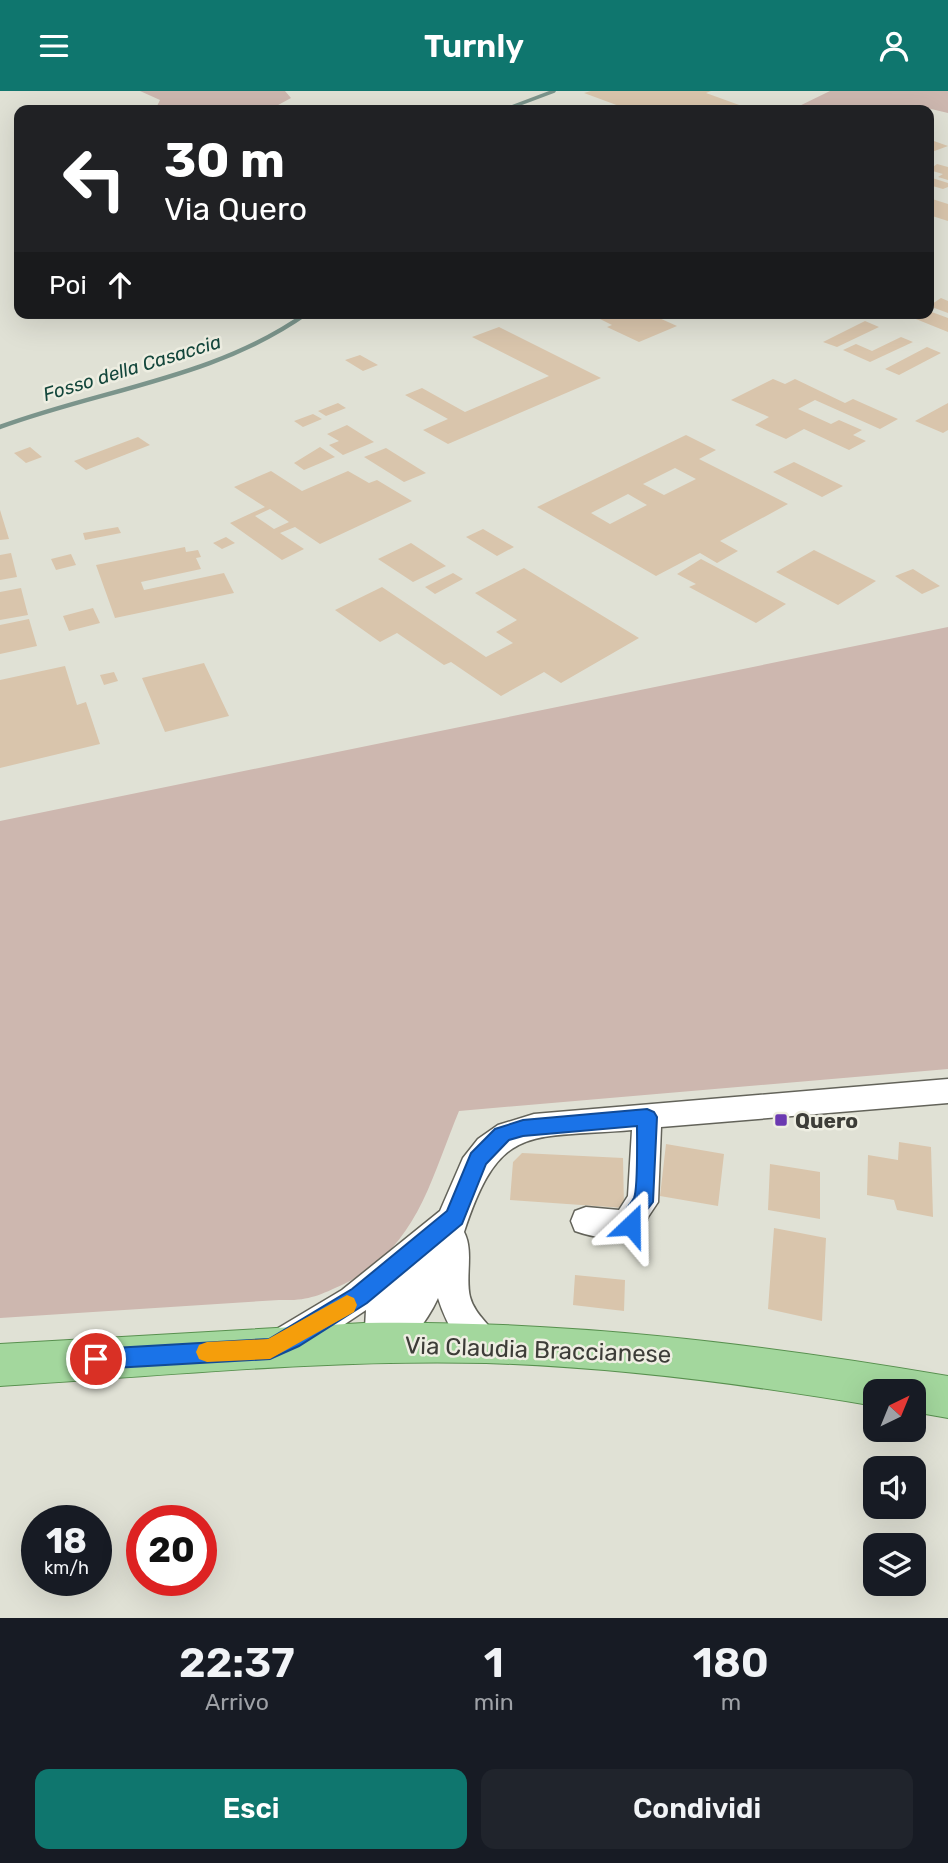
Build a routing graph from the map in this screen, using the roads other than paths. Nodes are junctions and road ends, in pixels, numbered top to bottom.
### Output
1 (948, 1091) edge
2 (647, 1117) junction
3 (455, 1217) junction
4 (586, 1221) dead end
5 (484, 1343) junction
6 (380, 1345) junction
7 (270, 1349) junction
8 (0, 1365) edge
9 (948, 1397) edge

1 - 2 street
2 - 3 street
2 - 4 street
3 - 5 street
3 - 6 street
3 - 7 street
5 - 6 main road, Via Claudia Braccianese
5 - 9 main road, Via Claudia Braccianese
6 - 7 main road, Via Claudia Braccianese
7 - 8 main road, Via Claudia Braccianese

